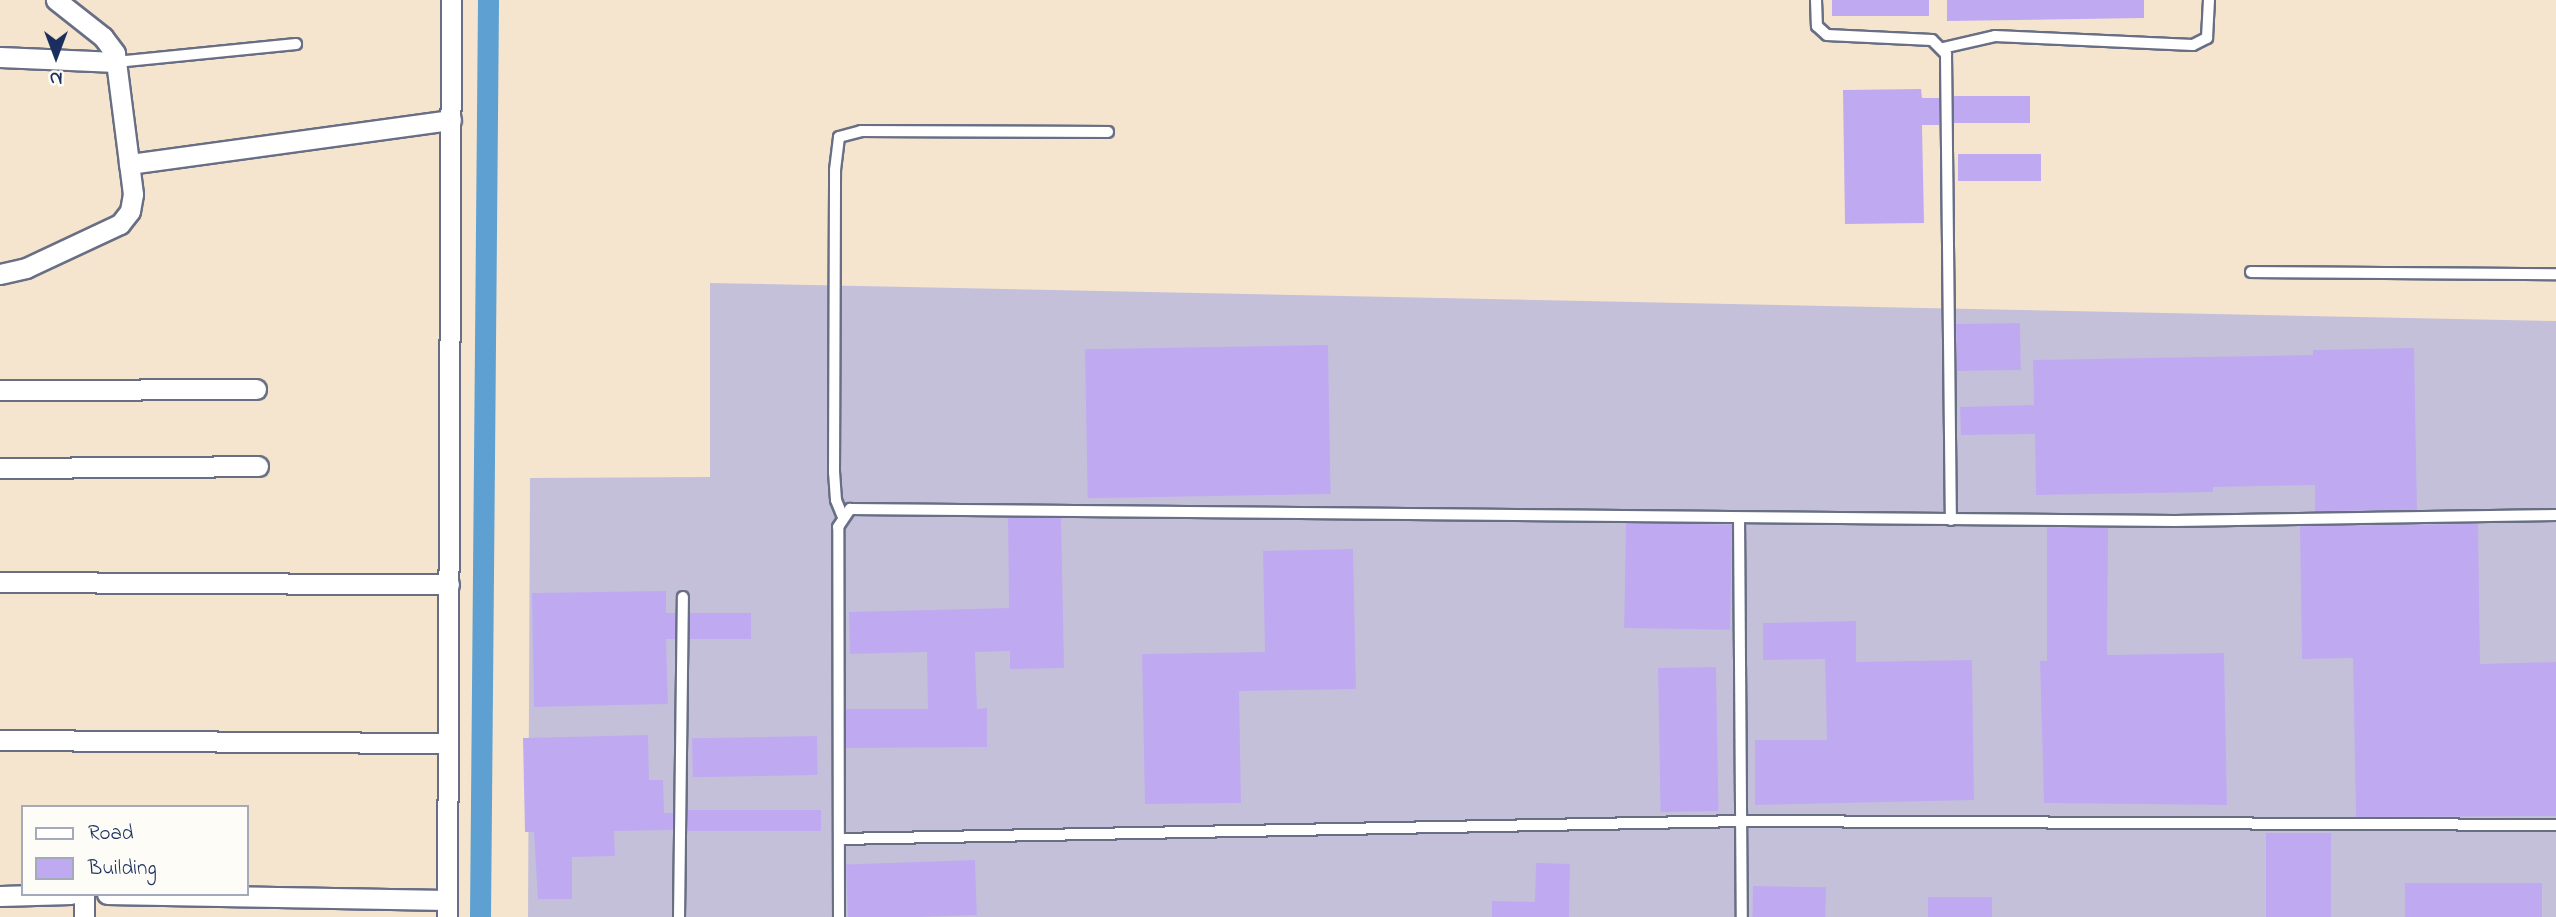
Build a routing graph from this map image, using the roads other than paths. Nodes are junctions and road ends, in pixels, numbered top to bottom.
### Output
1 (57, 0) edge
2 (451, 0) edge
3 (1816, 0) edge
4 (2209, 0) edge
5 (296, 44) dead end
6 (1944, 48) junction
7 (0, 57) edge
8 (116, 62) junction
9 (450, 120) junction
10 (1108, 132) dead end
11 (130, 164) junction
12 (2251, 271) dead end
13 (0, 274) edge
14 (2556, 274) edge
15 (256, 389) dead end
16 (0, 390) edge
17 (258, 466) dead end
18 (0, 468) edge
19 (842, 515) junction
20 (2556, 515) edge
21 (1739, 518) junction
22 (1951, 520) junction
23 (0, 582) edge
24 (449, 584) junction
25 (683, 597) dead end
26 (0, 740) edge
27 (448, 743) junction
28 (1741, 821) junction
29 (2556, 825) edge
30 (839, 839) junction
31 (21, 895) edge
32 (0, 896) edge
33 (84, 896) edge
34 (156, 896) edge
35 (447, 908) edge
36 (84, 917) edge
37 (679, 917) edge
38 (839, 917) edge
39 (1742, 917) edge

1 - 8 street
2 - 9 street
3 - 6 lane
4 - 6 lane
5 - 8 lane
6 - 22 lane
7 - 8 street
8 - 11 street
9 - 11 street
9 - 24 street
10 - 19 lane
11 - 13 street
12 - 14 lane
15 - 16 street
17 - 18 street
19 - 21 lane
19 - 30 lane
20 - 22 lane
21 - 22 lane
21 - 28 lane
23 - 24 street
24 - 27 street
25 - 37 lane
26 - 27 street
27 - 35 street
28 - 29 lane
28 - 30 lane
28 - 39 lane
30 - 38 lane
31 - 32 street
33 - 36 street
34 - 35 street

